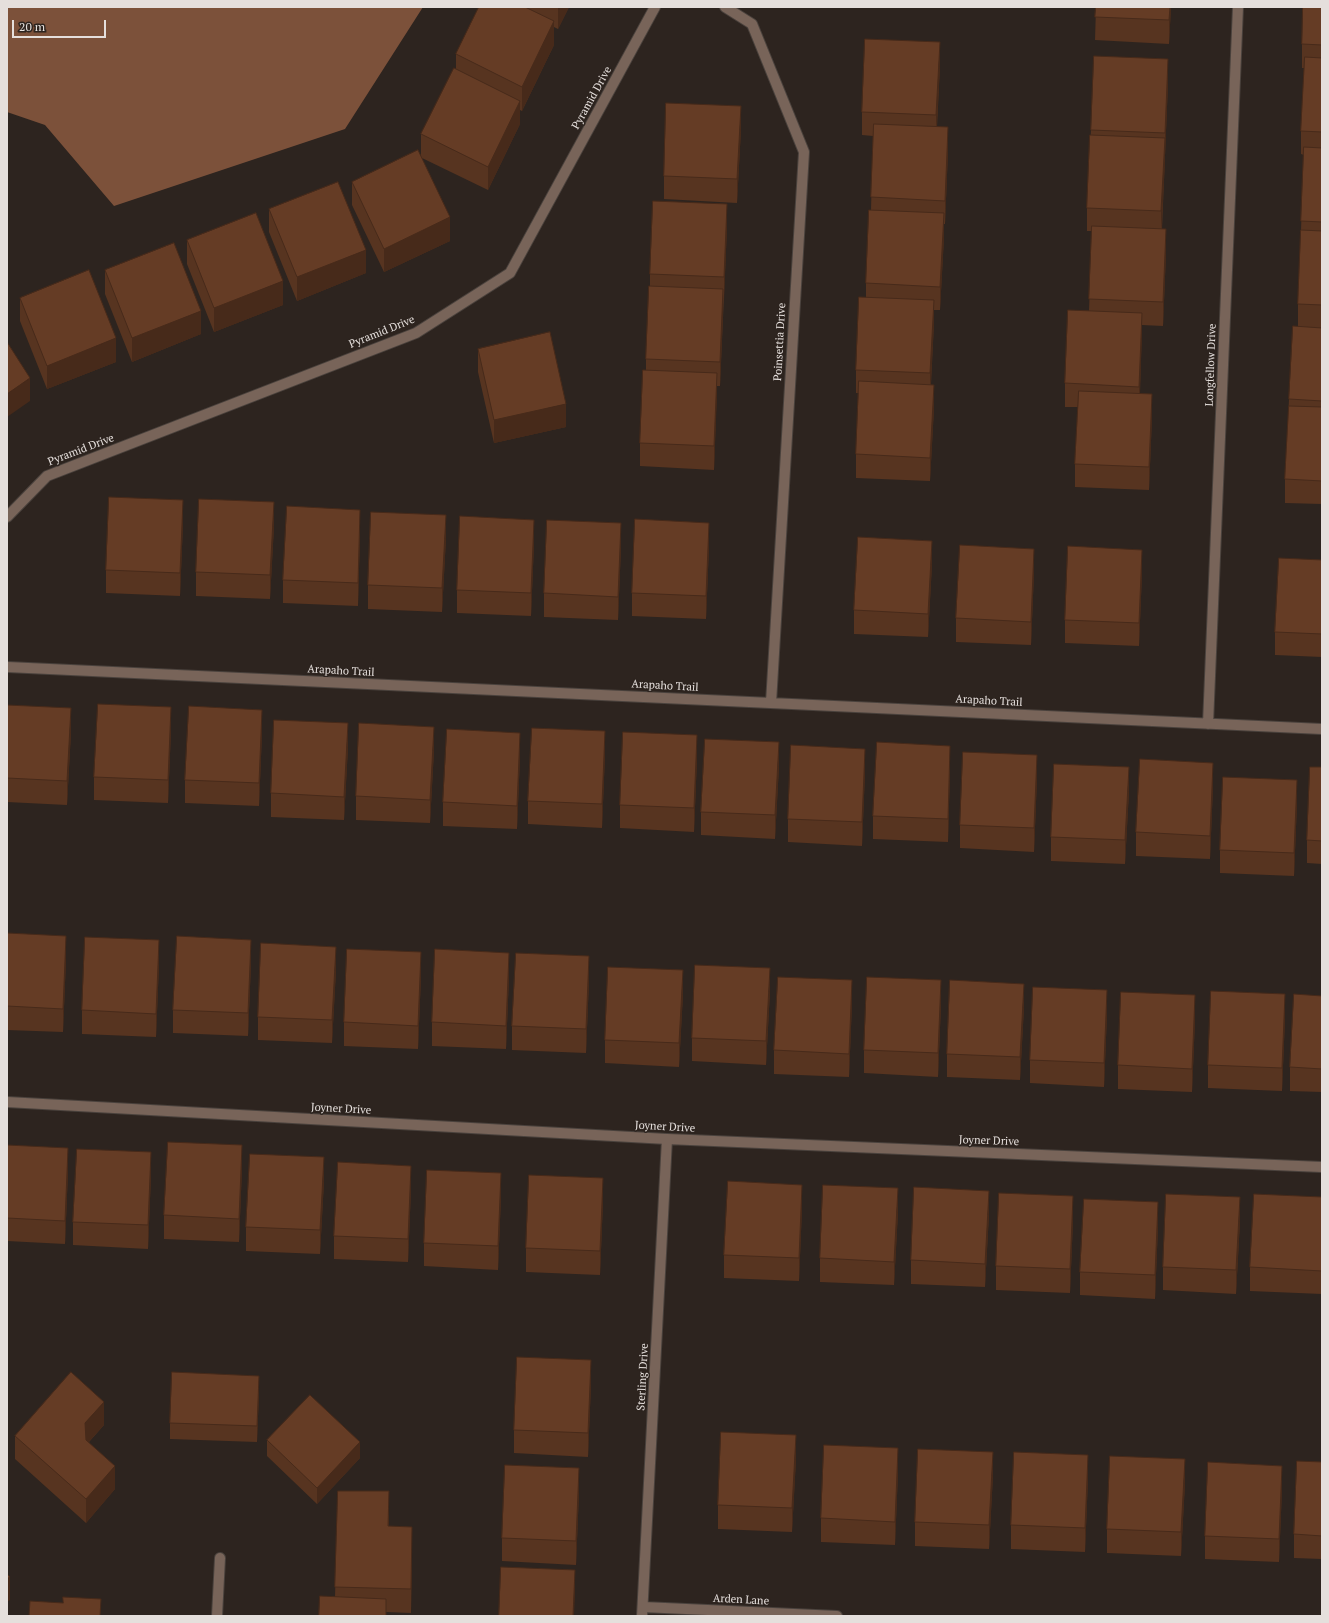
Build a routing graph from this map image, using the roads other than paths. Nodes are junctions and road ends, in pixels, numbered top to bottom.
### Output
1 (655, 7) edge
2 (725, 7) edge
3 (1238, 7) edge
4 (7, 517) edge
5 (7, 667) edge
6 (770, 703) junction
7 (1208, 724) junction
8 (1322, 729) edge
9 (7, 1102) edge
10 (667, 1139) junction
11 (1322, 1167) edge
12 (220, 1558) dead end
13 (642, 1612) edge
14 (217, 1616) edge
15 (837, 1616) edge

1 - 4 street, Pyramid Drive
2 - 6 street, Poinsettia Drive
3 - 7 street, Longfellow Drive
5 - 6 street, Arapaho Trail
6 - 7 street, Arapaho Trail
7 - 8 street, Arapaho Trail
9 - 10 street, Joyner Drive
10 - 11 street, Joyner Drive
10 - 13 street, Sterling Drive
12 - 14 street
13 - 15 street, Arden Lane

